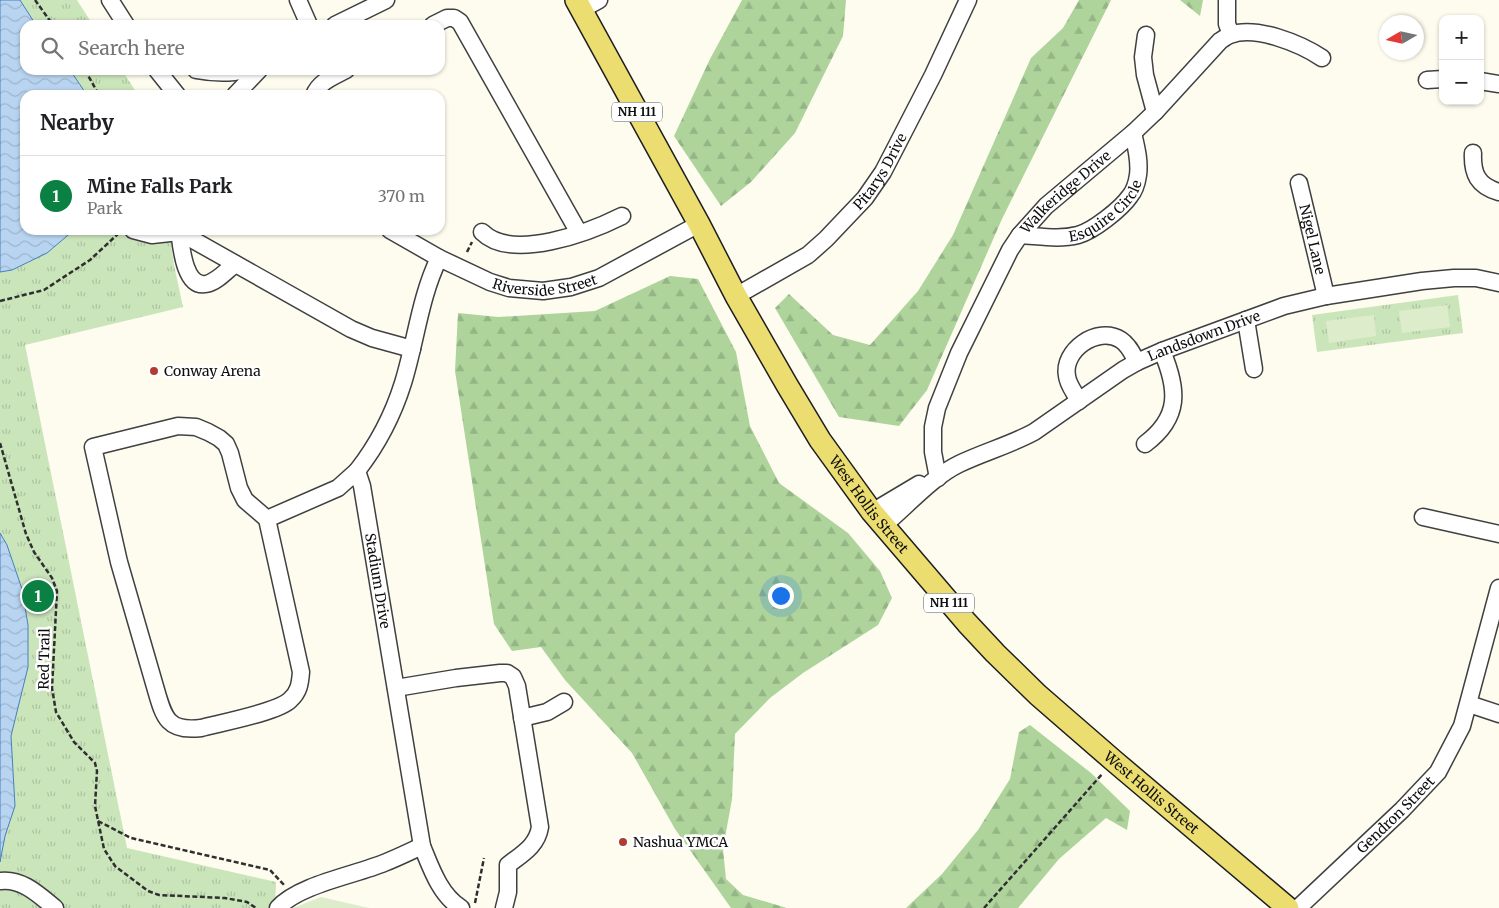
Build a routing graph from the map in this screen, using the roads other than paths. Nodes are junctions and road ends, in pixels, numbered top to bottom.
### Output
1 (110, 0) edge
2 (298, 0) edge
3 (386, 0) edge
4 (968, 0) edge
5 (1227, 0) edge
6 (585, 3) edge
7 (123, 20) edge
8 (307, 20) edge
9 (345, 20) edge
10 (443, 20) edge
11 (1231, 34) junction
12 (1146, 35) dead end
13 (1322, 58) dead end
14 (161, 75) edge
15 (254, 75) edge
16 (337, 75) edge
17 (1484, 82) edge
18 (1499, 84) edge
19 (173, 90) edge
20 (240, 90) edge
21 (316, 90) edge
22 (1156, 112) junction
23 (1133, 132) junction
24 (1473, 153) dead end
25 (1299, 182) dead end
26 (1499, 192) edge
27 (622, 216) dead end
28 (699, 224) junction
29 (482, 232) dead end
30 (580, 233) junction
31 (180, 235) edge
32 (186, 235) edge
33 (399, 235) edge
34 (1020, 235) junction
35 (439, 258) junction
36 (235, 264) junction
37 (1499, 284) edge
38 (736, 296) junction
39 (1326, 296) junction
40 (1246, 320) junction
41 (412, 349) junction
42 (1162, 351) junction
43 (1137, 362) junction
44 (1254, 369) dead end
45 (1079, 401) junction
46 (1145, 444) dead end
47 (357, 471) junction
48 (938, 478) junction
49 (1423, 517) dead end
50 (878, 518) junction
51 (267, 519) junction
52 (1499, 534) edge
53 (1499, 588) edge
54 (396, 688) junction
55 (564, 702) dead end
56 (1469, 704) junction
57 (1499, 714) edge
58 (522, 718) junction
59 (422, 846) junction
60 (0, 881) edge
61 (468, 906) edge
62 (55, 908) edge
63 (278, 908) edge
64 (504, 908) edge
65 (1288, 908) edge
66 (1298, 908) edge

1 - 7 street
2 - 8 street
3 - 9 street
4 - 38 street, Pitarys Drive
5 - 11 street
6 - 28 main road, West Hollis Street / NH 111
10 - 30 street
11 - 13 street
11 - 22 street, Walkeridge Drive
12 - 22 street
14 - 19 street
15 - 20 street
16 - 21 street
17 - 18 street
22 - 23 street, Walkeridge Drive
23 - 34 street, Walkeridge Drive
23 - 34 street, Esquire Circle
24 - 26 street
25 - 39 street, Nigel Lane
27 - 30 street
28 - 35 street, Riverside Street
28 - 38 main road, West Hollis Street / NH 111
29 - 30 street
31 - 36 street
32 - 36 street
33 - 35 street, Riverside Street
34 - 48 street, Walkeridge Drive
35 - 41 street
36 - 41 street
37 - 39 street, Landsdown Drive
38 - 50 main road, West Hollis Street / NH 111
39 - 40 street, Landsdown Drive
40 - 42 street, Landsdown Drive
40 - 44 street
41 - 47 street
42 - 43 street, Landsdown Drive
42 - 46 street
43 - 45 street, Landsdown Drive
43 - 45 street
45 - 48 street, Landsdown Drive
47 - 51 street
47 - 54 street, Stadium Drive
48 - 50 street, Landsdown Drive
49 - 52 street
50 - 65 main road, West Hollis Street / NH 111
51 - 51 street
53 - 56 street, Gendron Street
54 - 58 street
54 - 59 street, Stadium Drive
55 - 58 street
56 - 57 street
56 - 66 street, Gendron Street
58 - 64 street
59 - 61 street, Stadium Drive
59 - 63 street
60 - 62 street

